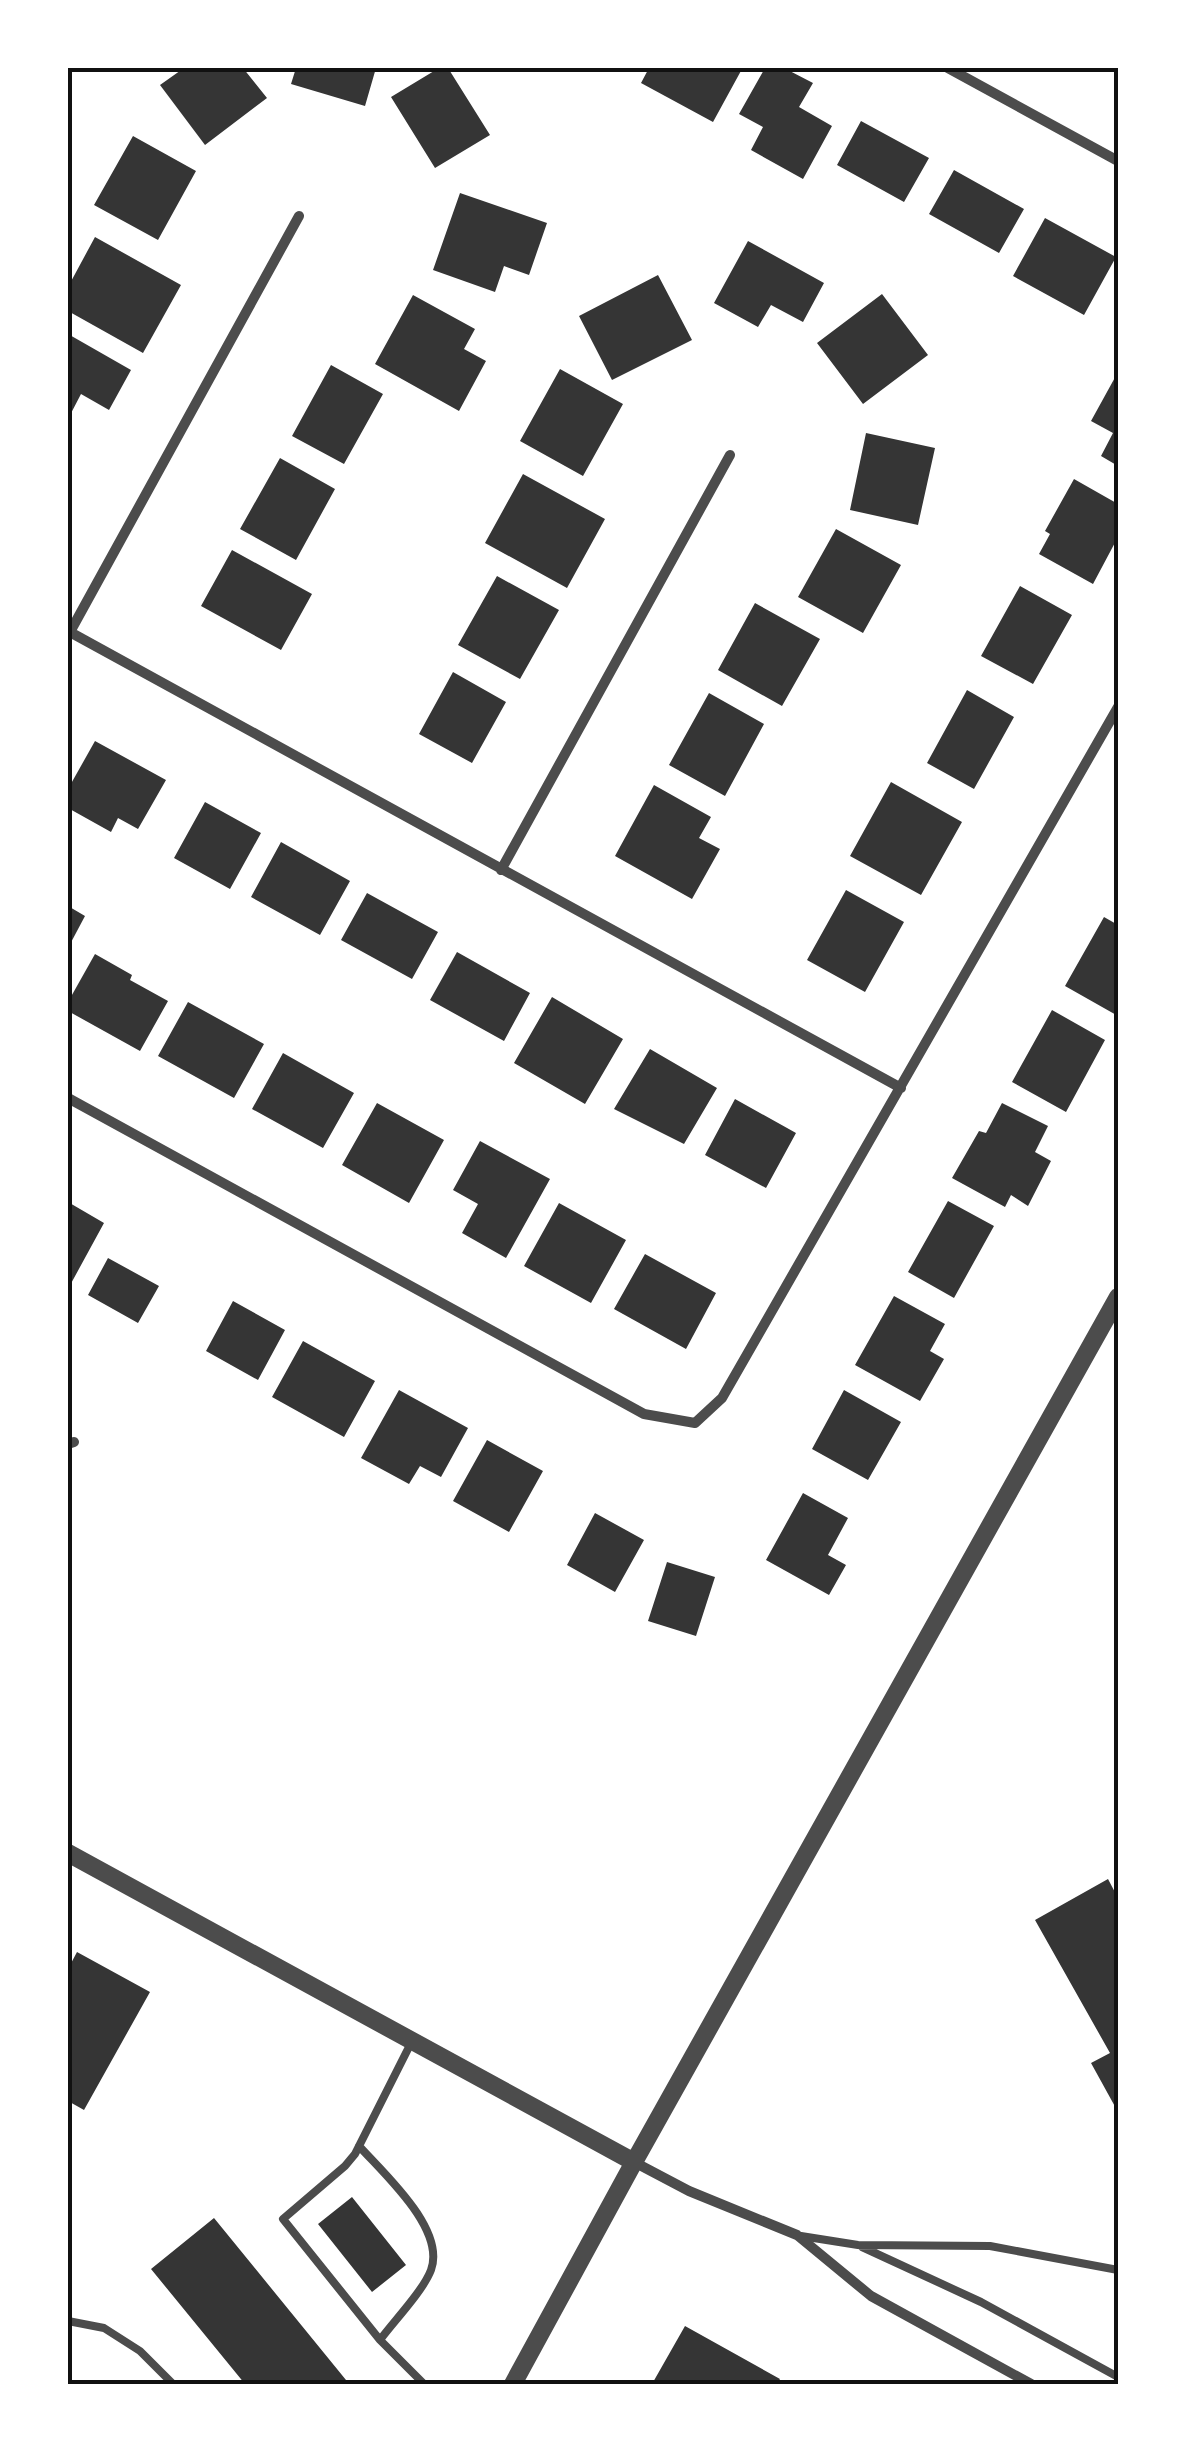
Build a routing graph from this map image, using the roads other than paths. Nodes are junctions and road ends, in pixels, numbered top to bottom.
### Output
1 (948, 68) edge
2 (1118, 161) edge
3 (298, 216) dead end
4 (730, 456) dead end
5 (69, 632) edge
6 (1118, 706) edge
7 (501, 870) junction
8 (901, 1088) junction
9 (68, 1098) edge
10 (1118, 1297) edge
11 (68, 1853) edge
12 (412, 2041) junction
13 (359, 2146) junction
14 (634, 2162) junction
15 (797, 2235) junction
16 (858, 2245) junction
17 (1118, 2270) edge
18 (68, 2321) edge
19 (380, 2340) junction
20 (1118, 2377) edge
21 (172, 2384) edge
22 (424, 2384) edge
23 (512, 2384) edge
24 (1031, 2384) edge

1 - 2 street
3 - 5 street
4 - 7 street
5 - 7 street
6 - 8 street
7 - 8 street
8 - 9 street
10 - 14 street
11 - 12 street
12 - 13 lane
12 - 14 street
13 - 19 lane
13 - 19 lane
14 - 15 street
14 - 23 street
15 - 16 lane
15 - 24 street
16 - 17 lane
16 - 20 lane
18 - 21 lane
19 - 22 lane

